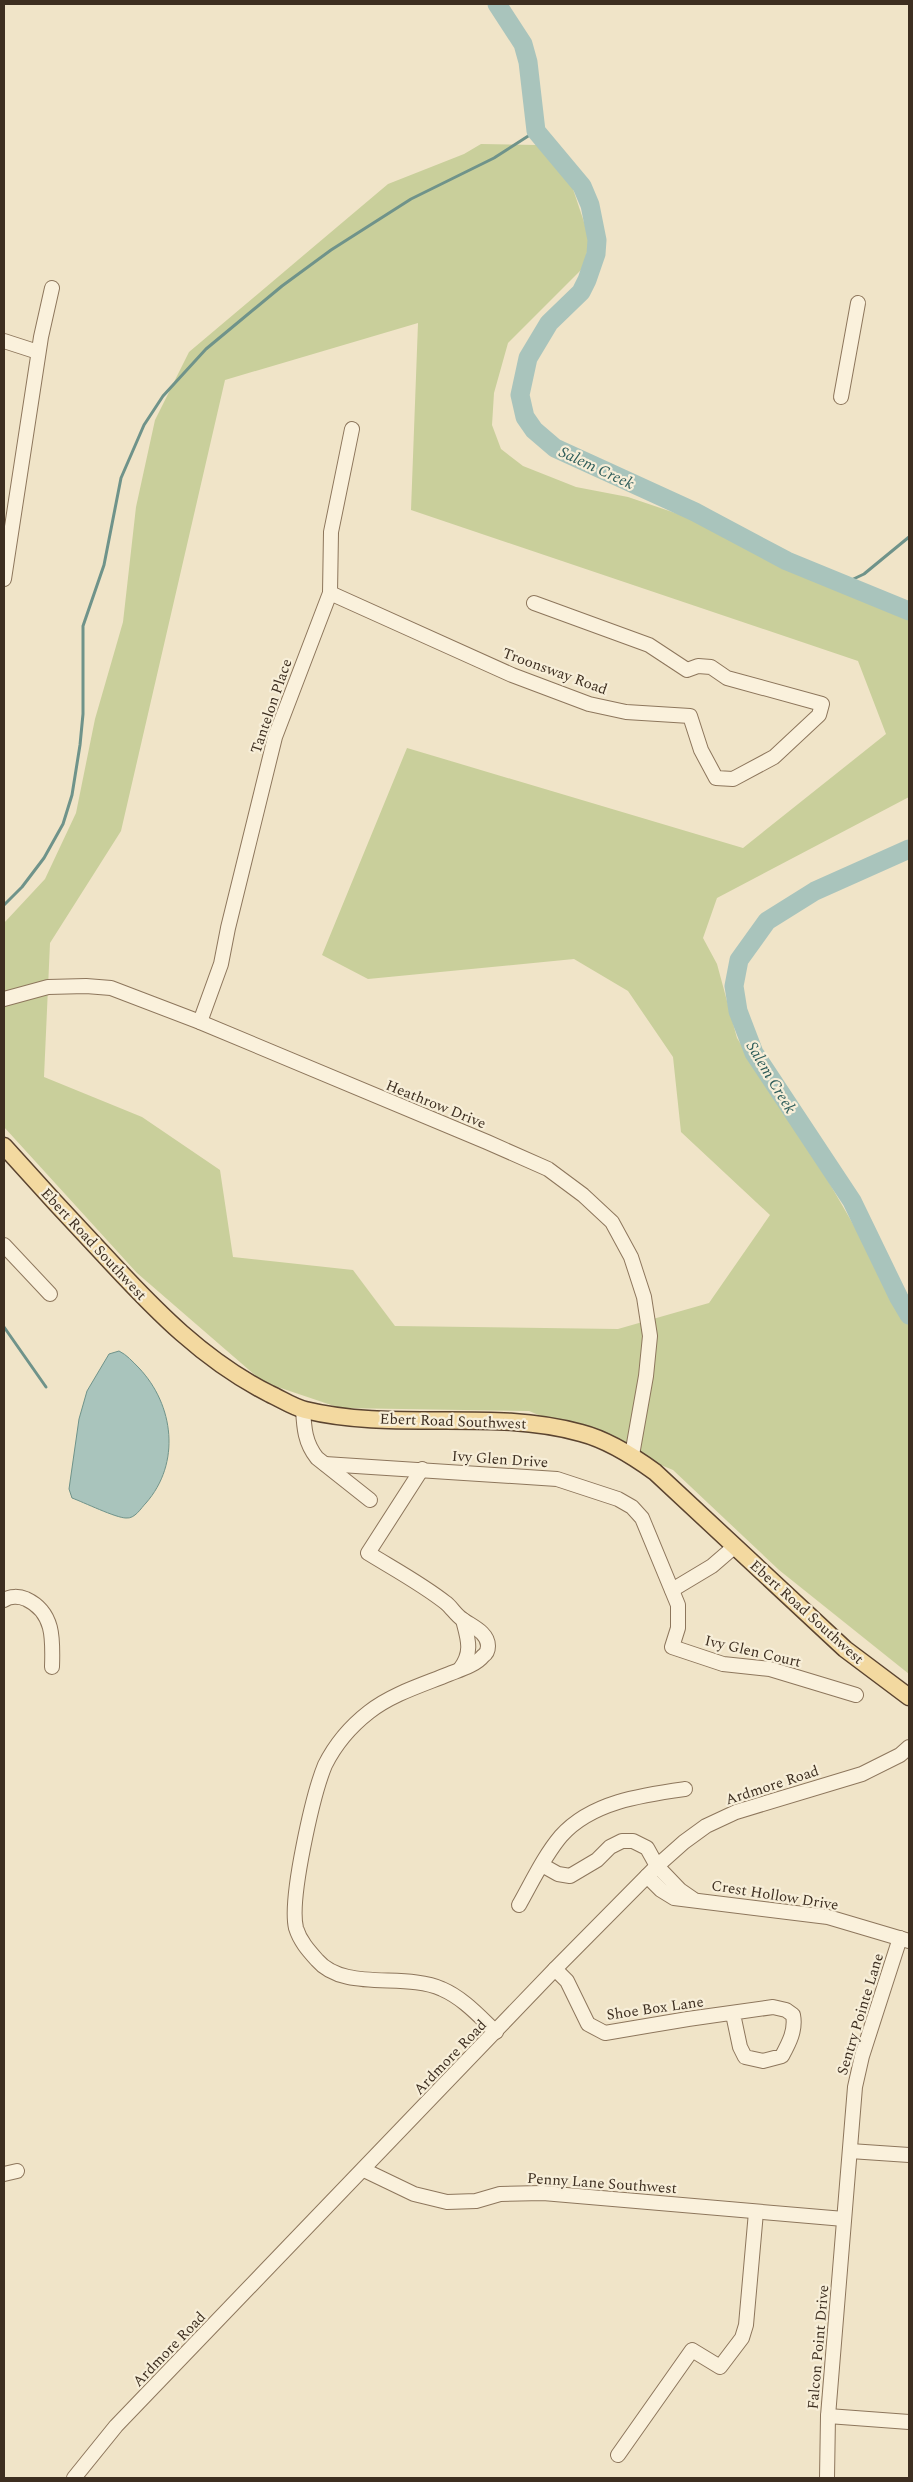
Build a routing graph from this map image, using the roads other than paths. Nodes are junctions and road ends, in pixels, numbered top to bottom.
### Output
1 (52, 288) dead end
2 (858, 303) dead end
3 (4, 341) edge
4 (38, 352) junction
5 (841, 397) dead end
6 (352, 429) dead end
7 (4, 578) edge
8 (330, 593) junction
9 (534, 603) dead end
10 (4, 999) edge
11 (200, 1022) junction
12 (4, 1146) edge
13 (4, 1245) edge
14 (50, 1294) dead end
15 (302, 1409) junction
16 (632, 1455) junction
17 (325, 1464) junction
18 (422, 1469) junction
19 (370, 1500) dead end
20 (734, 1547) junction
21 (672, 1590) junction
22 (4, 1600) edge
23 (672, 1646) joint
24 (52, 1666) dead end
25 (856, 1695) dead end
26 (909, 1697) edge
27 (909, 1747) edge
28 (685, 1788) dead end
29 (542, 1865) junction
30 (652, 1871) junction
31 (519, 1905) dead end
32 (904, 1940) edge
33 (555, 1969) junction
34 (734, 2014) junction
35 (496, 2032) junction
36 (850, 2150) junction
37 (909, 2155) edge
38 (364, 2170) junction
39 (756, 2212) junction
40 (844, 2219) junction
41 (828, 2416) junction
42 (909, 2422) edge
43 (618, 2455) dead end
44 (74, 2478) edge
45 (827, 2478) edge

1 - 4 street
2 - 5 street
3 - 4 street
4 - 7 street
6 - 8 street, Tantelon Place
8 - 9 street, Troonsway Road
8 - 11 street, Tantelon Place
10 - 11 street, Heathrow Drive
11 - 16 street, Heathrow Drive
12 - 15 main road, Ebert Road Southwest
13 - 14 street
15 - 16 main road, Ebert Road Southwest
15 - 17 street
16 - 20 main road, Ebert Road Southwest
17 - 18 street, Ivy Glen Drive
17 - 19 street
18 - 21 street, Ivy Glen Drive
18 - 35 street
20 - 21 street
20 - 26 main road, Ebert Road Southwest
21 - 23 street, Ivy Glen Drive
22 - 24 street
23 - 25 street, Ivy Glen Court
27 - 30 street, Ardmore Road
28 - 29 street
29 - 30 street, Crest Hollow Drive
29 - 31 street
30 - 32 street, Crest Hollow Drive
30 - 33 street, Ardmore Road
32 - 36 street, Sentry Pointe Lane
33 - 34 street, Shoe Box Lane
33 - 35 street, Ardmore Road
34 - 34 street, Shoe Box Lane
35 - 38 street, Ardmore Road
36 - 37 street
36 - 40 street, Sentry Pointe Lane
38 - 39 street, Penny Lane Southwest
38 - 44 street, Ardmore Road
39 - 40 street, Penny Lane Southwest
39 - 43 street
40 - 41 street, Falcon Point Drive
41 - 42 street
41 - 45 street, Falcon Point Drive

